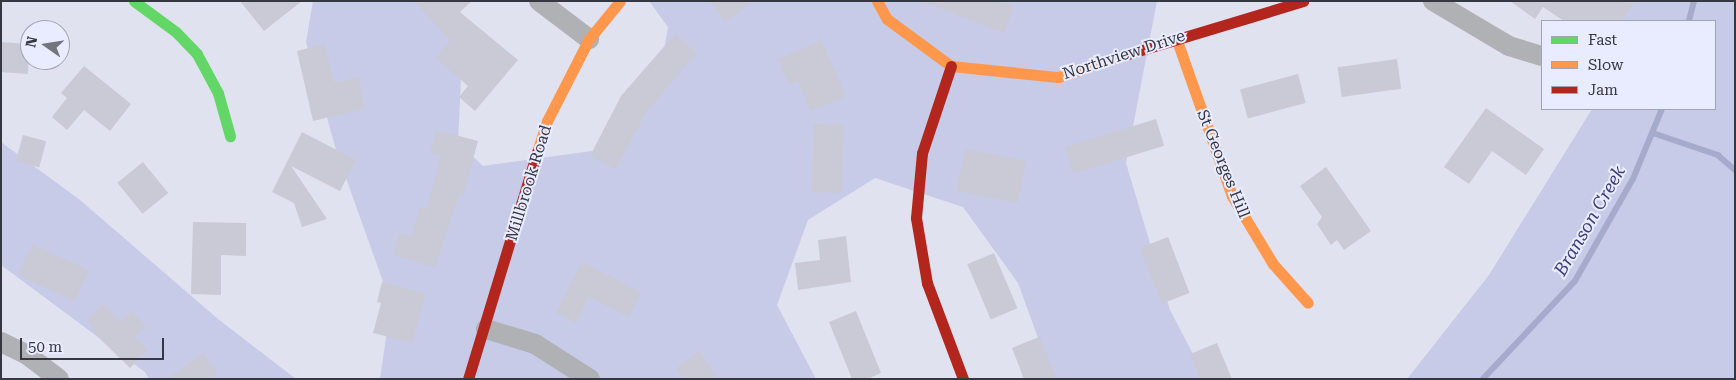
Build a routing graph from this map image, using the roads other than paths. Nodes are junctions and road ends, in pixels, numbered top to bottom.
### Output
1 (134, 1) edge
2 (539, 1) edge
3 (620, 1) edge
4 (877, 1) edge
5 (1303, 1) edge
6 (1432, 1) edge
7 (1176, 38) junction
8 (589, 39) junction
9 (1541, 56) edge
10 (951, 66) junction
11 (230, 136) dead end
12 (1308, 303) dead end
13 (486, 328) junction
14 (1, 342) edge
15 (59, 379) edge
16 (468, 379) edge
17 (590, 379) edge
18 (963, 379) edge

1 - 11 street
2 - 8 street
3 - 8 street, Millbrook Road
4 - 10 street
5 - 7 street, Northview Drive
6 - 9 street
7 - 10 street, Northview Drive
7 - 12 street, St Georges Hill
8 - 13 street, Millbrook Road
10 - 18 street
13 - 16 street, Millbrook Road
13 - 17 street
14 - 15 street

